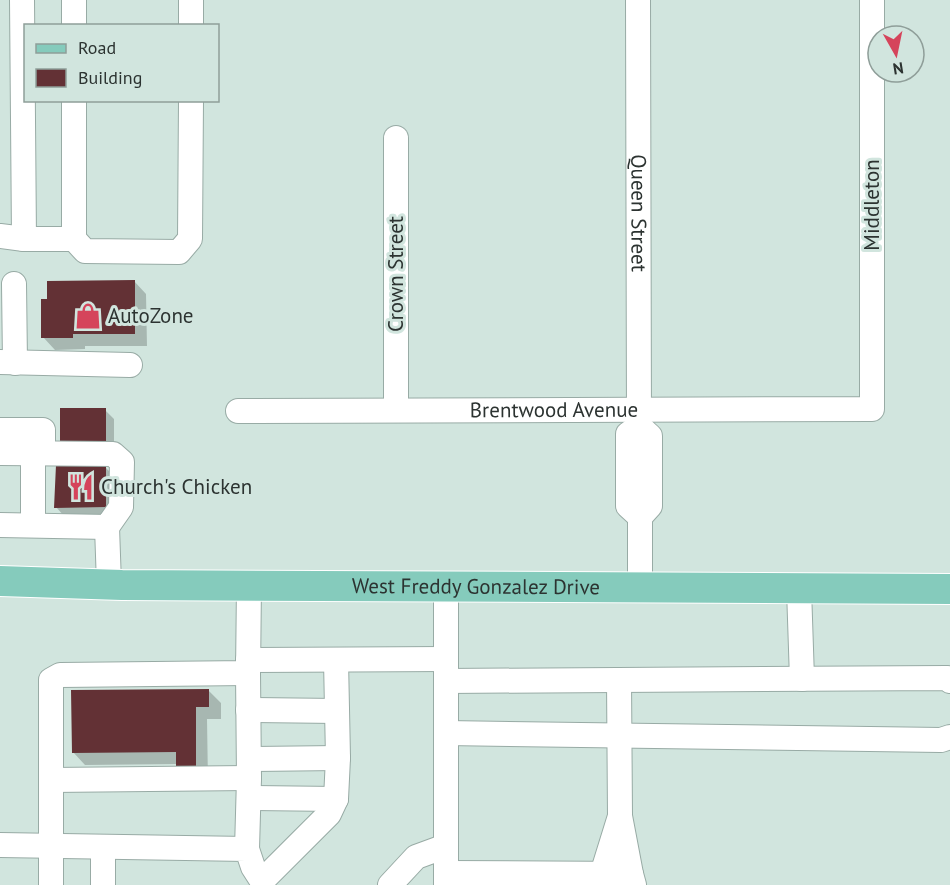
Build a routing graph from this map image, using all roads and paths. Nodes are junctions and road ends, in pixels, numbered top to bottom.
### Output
1 (22, 0) edge
2 (74, 0) edge
3 (191, 0) edge
4 (638, 0) edge
5 (872, 0) edge
6 (74, 24) edge
7 (191, 24) edge
8 (74, 102) edge
9 (190, 102) edge
10 (396, 138) dead end
11 (0, 236) edge
12 (24, 239) junction
13 (74, 239) junction
14 (14, 284) dead end
15 (7, 363) edge
16 (130, 365) dead end
17 (872, 409) joint
18 (396, 410) junction
19 (238, 411) dead end
20 (639, 417) junction
21 (0, 430) edge
22 (0, 453) edge
23 (38, 453) junction
24 (0, 525) edge
25 (33, 525) junction
26 (107, 527) junction
27 (0, 581) edge
28 (109, 584) junction
29 (249, 585) junction
30 (446, 586) junction
31 (640, 587) junction
32 (799, 589) junction
33 (950, 589) edge
34 (336, 660) junction
35 (248, 667) junction
36 (446, 670) junction
37 (802, 679) junction
38 (619, 680) junction
39 (950, 681) edge
40 (248, 710) junction
41 (337, 711) junction
42 (446, 733) junction
43 (620, 735) junction
44 (950, 737) edge
45 (338, 758) junction
46 (249, 778) junction
47 (51, 780) junction
48 (336, 799) junction
49 (620, 816) junction
50 (0, 845) edge
51 (51, 846) junction
52 (446, 846) junction
53 (103, 847) junction
54 (247, 849) junction
55 (602, 874) junction
56 (446, 879) edge
57 (632, 880) edge
58 (264, 883) edge
59 (51, 885) edge
60 (103, 885) edge
61 (390, 885) edge

1 - 12 street
2 - 6 street
3 - 7 street
4 - 20 street, Queen Street
5 - 17 street, Middleton
8 - 13 street
9 - 13 street
10 - 18 street, Crown Street
11 - 12 street
12 - 13 street
14 - 15 street
15 - 16 street
17 - 20 street, Brentwood Avenue
18 - 19 street, Brentwood Avenue
18 - 20 street, Brentwood Avenue
20 - 31 street, Queen Street
21 - 23 street
22 - 23 street
23 - 25 street
23 - 26 street
24 - 25 street
25 - 26 street
26 - 28 street
27 - 28 main road, West Freddy Gonzalez Drive
28 - 29 main road, West Freddy Gonzalez Drive
29 - 30 main road, West Freddy Gonzalez Drive
29 - 35 street
30 - 31 main road, West Freddy Gonzalez Drive
30 - 36 street
31 - 32 main road, West Freddy Gonzalez Drive
32 - 33 main road, West Freddy Gonzalez Drive
32 - 37 street
34 - 35 street
34 - 36 street
34 - 41 street
35 - 40 street
35 - 47 street
36 - 38 street
36 - 42 street
37 - 38 street
37 - 39 street
38 - 43 street
40 - 41 street
40 - 46 street
41 - 45 street
42 - 43 street
42 - 52 street
43 - 44 street
43 - 49 street
45 - 46 street
45 - 48 street
46 - 47 street
46 - 48 street
46 - 54 street
47 - 51 street
48 - 58 street
49 - 55 street
49 - 57 street
50 - 51 street
51 - 53 street
51 - 59 street
52 - 56 street
52 - 61 street
53 - 54 street
53 - 60 street
54 - 58 street
55 - 56 street
55 - 57 street

